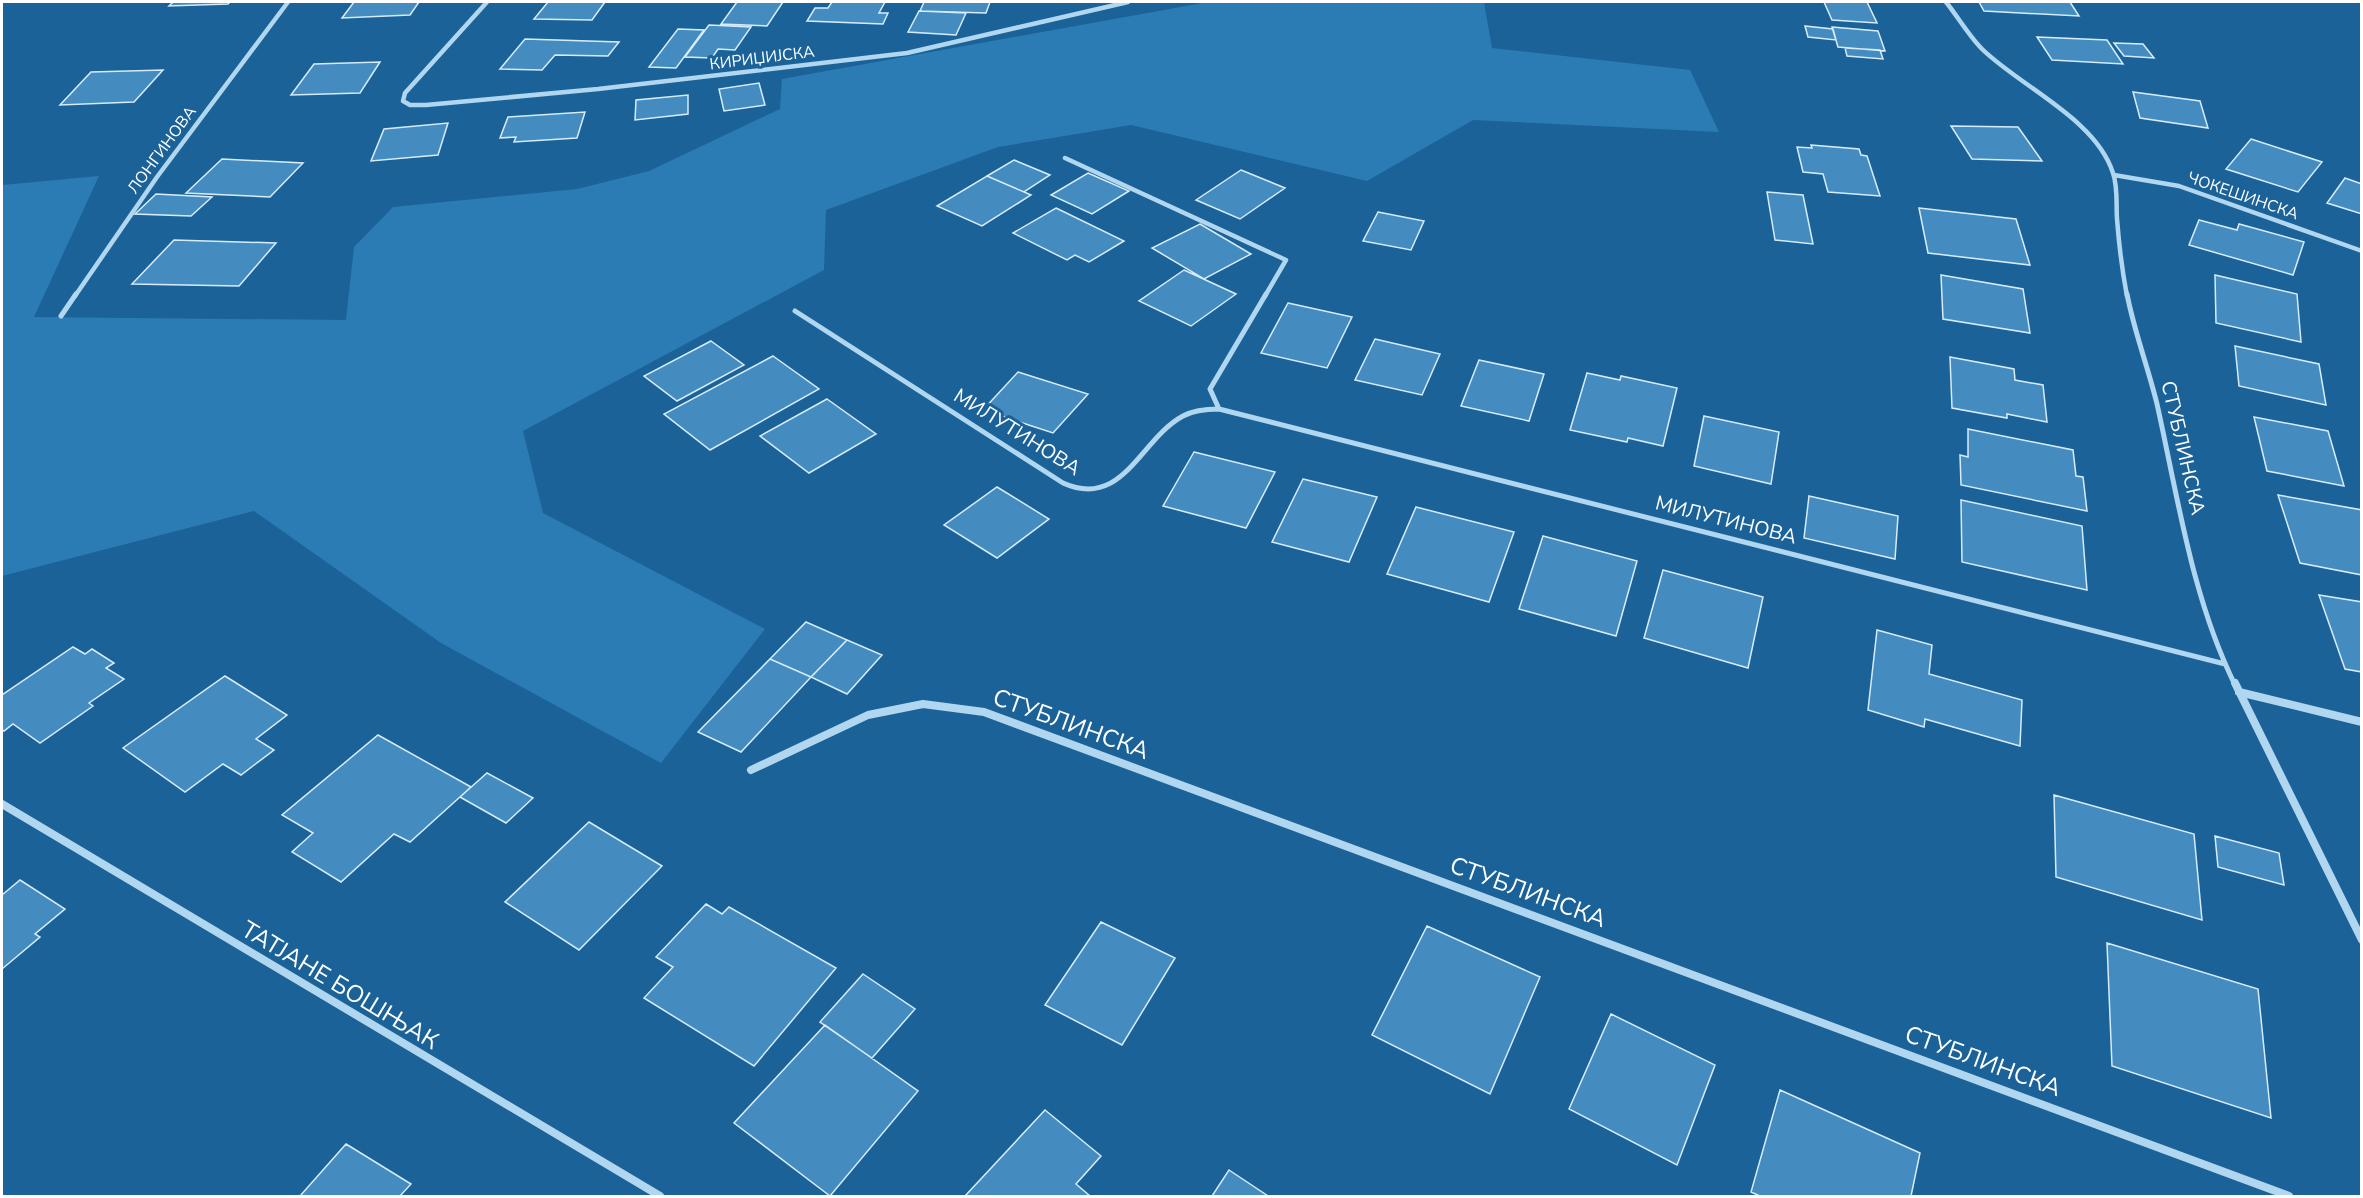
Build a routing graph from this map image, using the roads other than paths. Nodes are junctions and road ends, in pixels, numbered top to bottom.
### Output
1 (288, 2) edge
2 (487, 2) edge
3 (1128, 2) edge
4 (1946, 2) edge
5 (1065, 158) dead end
6 (2114, 175) junction
7 (2361, 250) edge
8 (795, 311) dead end
9 (61, 316) dead end
10 (1219, 409) junction
11 (2225, 664) junction
12 (2239, 692) junction
13 (2361, 723) edge
14 (751, 770) dead end
15 (2, 804) edge
16 (2361, 940) edge
17 (660, 1197) edge
18 (2289, 1197) edge

1 - 9 street, ЛОНГИНОВА
2 - 3 street, КИРИЏИЈСКА
4 - 6 street, СТУБЛИНСКА
5 - 10 street
6 - 7 street, ЧОКЕШИНСКА
6 - 11 street, СТУБЛИНСКА
8 - 10 street, МИЛУТИНОВА
10 - 11 street, МИЛУТИНОВА
11 - 12 street, СТУБЛИНСКА
12 - 13 street
12 - 16 street, СТУБЛИНСКА
14 - 18 street, СТУБЛИНСКА
15 - 17 street, ТАТЈАНЕ БОШЊАК

